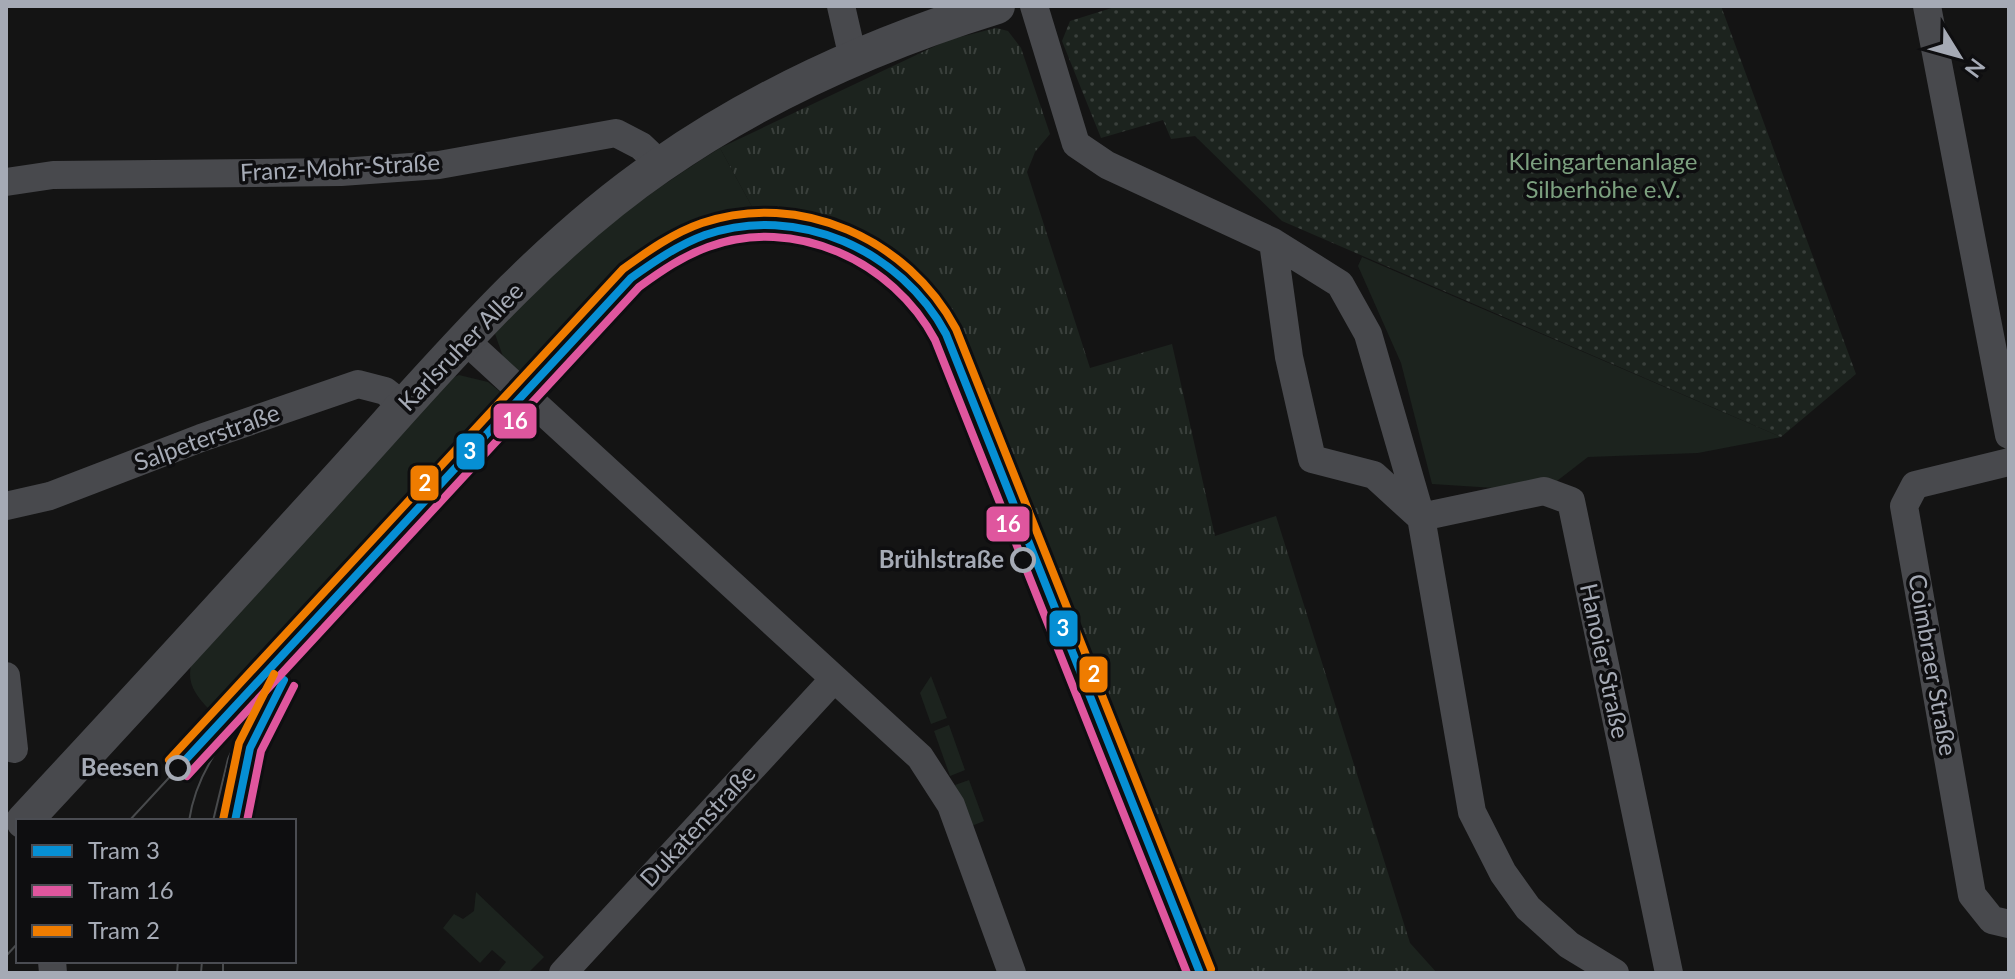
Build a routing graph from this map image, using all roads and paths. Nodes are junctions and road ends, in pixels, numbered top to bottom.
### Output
1 (841, 6) edge
2 (997, 6) edge
3 (1034, 6) edge
4 (1927, 6) edge
5 (853, 58) junction
6 (661, 165) junction
7 (6, 182) edge
8 (1273, 242) junction
9 (465, 340) junction
10 (404, 406) junction
11 (2009, 435) edge
12 (2009, 462) edge
13 (6, 506) edge
14 (1421, 517) junction
15 (6, 676) edge
16 (834, 679) junction
17 (14, 749) dead end
18 (26, 819) edge
19 (2009, 924) edge
20 (563, 973) edge
21 (1012, 973) edge
22 (1615, 973) edge
23 (1669, 973) edge

1 - 5 street
2 - 5 street, Karlsruher Allee
3 - 8 street
4 - 11 street
5 - 6 street, Karlsruher Allee
6 - 7 street, Franz-Mohr-Straße
6 - 9 street, Karlsruher Allee
8 - 14 street
8 - 14 street
9 - 10 street, Karlsruher Allee
9 - 16 street
10 - 13 street, Salpeterstraße
10 - 18 street, Karlsruher Allee
12 - 19 street, Coimbraer Straße
14 - 22 street
14 - 23 street, Hanoier Straße
15 - 17 street
16 - 20 street, Dukatenstraße
16 - 21 street

